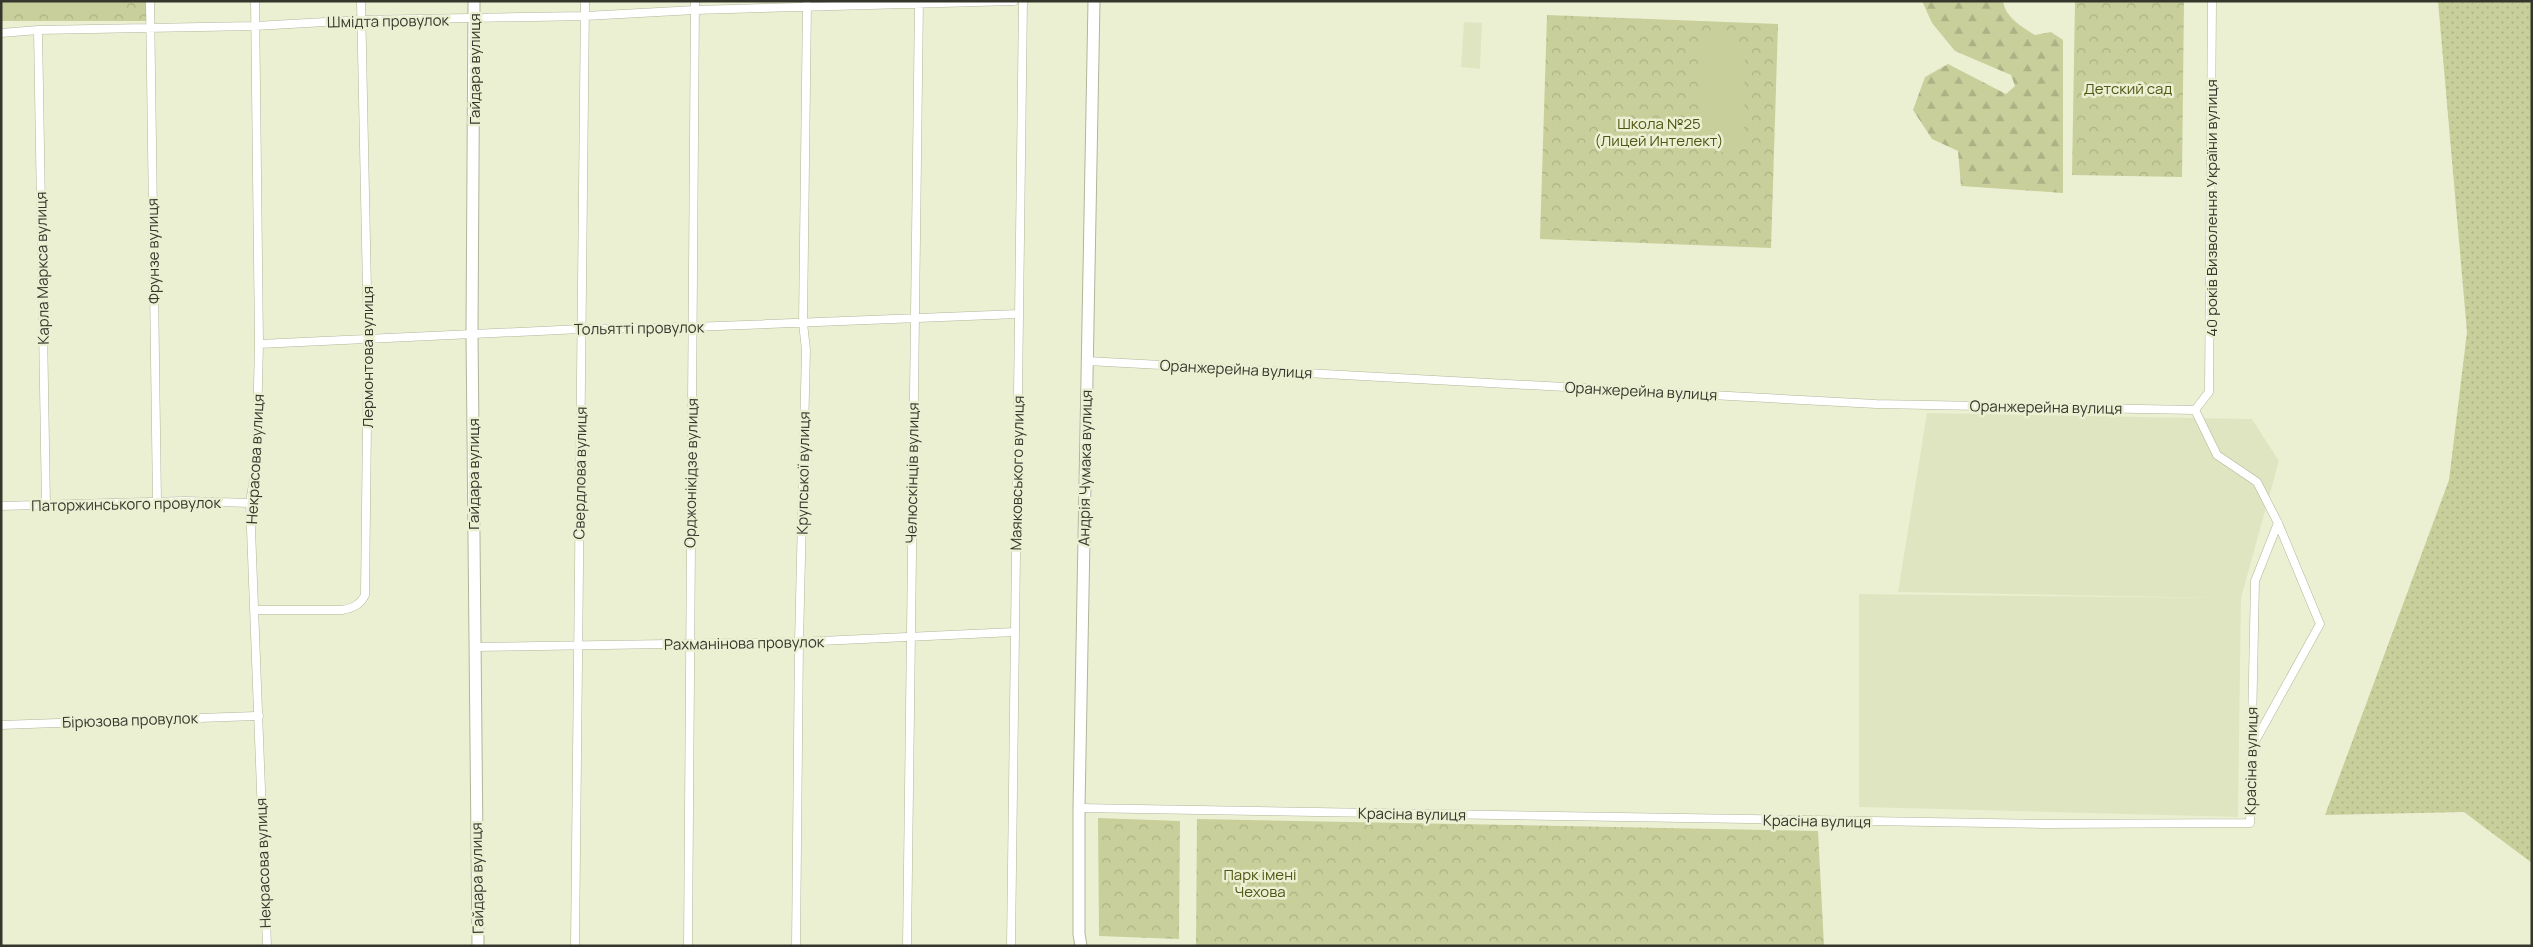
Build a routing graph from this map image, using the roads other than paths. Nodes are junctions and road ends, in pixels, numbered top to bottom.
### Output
1 (150, 1) edge
2 (254, 1) edge
3 (361, 1) edge
4 (474, 1) edge
5 (585, 1) edge
6 (695, 1) edge
7 (1014, 1) edge
8 (1022, 1) edge
9 (1094, 1) edge
10 (2212, 1) edge
11 (919, 3) edge
12 (807, 4) edge
13 (695, 10) junction
14 (585, 16) junction
15 (474, 19) junction
16 (361, 20) junction
17 (255, 26) junction
18 (150, 28) junction
19 (38, 30) junction
20 (1, 33) edge
21 (1019, 314) junction
22 (914, 319) junction
23 (803, 323) junction
24 (692, 327) junction
25 (581, 329) junction
26 (472, 333) junction
27 (368, 339) junction
28 (259, 344) junction
29 (1087, 361) junction
30 (2195, 410) junction
31 (157, 502) junction
32 (250, 503) junction
33 (46, 505) junction
34 (1, 506) edge
35 (2278, 522) junction
36 (255, 610) junction
37 (1014, 632) junction
38 (909, 638) junction
39 (799, 642) junction
40 (578, 644) junction
41 (690, 644) junction
42 (474, 647) junction
43 (259, 716) junction
44 (1, 725) edge
45 (2252, 748) junction
46 (1080, 808) junction
47 (1080, 940) edge
48 (266, 946) edge
49 (478, 946) edge
50 (575, 946) edge
51 (688, 946) edge
52 (796, 946) edge
53 (907, 946) edge
54 (1011, 946) edge
55 (1071, 946) edge

1 - 18 street, Фрунзе вулиця
2 - 17 street, Некрасова вулиця
3 - 16 street, Лермонтова вулиця
4 - 15 street, Гайдара вулиця
5 - 14 street, Свердлова вулиця
6 - 13 street, Орджонікідзе вулиця
7 - 11 street, Шмідта провулок
8 - 21 street, Маяковського вулиця
9 - 29 street, Андрія Чумака вулиця
10 - 30 street, 40 років Визволення України вулиця
11 - 12 street, Шмідта провулок
11 - 22 street, Челюскінців вулиця
12 - 13 street, Шмідта провулок
12 - 23 street, Крупської вулиця
13 - 14 street, Шмідта провулок
13 - 24 street, Орджонікідзе вулиця
14 - 15 street, Шмідта провулок
14 - 25 street, Свердлова вулиця
15 - 16 street, Шмідта провулок
15 - 26 street, Гайдара вулиця
16 - 17 street, Шмідта провулок
16 - 27 street, Лермонтова вулиця
17 - 18 street, Шмідта провулок
17 - 28 street, Некрасова вулиця
18 - 19 street, Шмідта провулок
18 - 31 street, Фрунзе вулиця
19 - 20 street, Шмідта провулок
19 - 33 street, Карла Маркса вулиця
21 - 22 street, Тольятті провулок
21 - 37 street, Маяковського вулиця
22 - 23 street, Тольятті провулок
22 - 38 street, Челюскінців вулиця
23 - 24 street, Тольятті провулок
23 - 39 street, Крупської вулиця
24 - 25 street, Тольятті провулок
24 - 41 street, Орджонікідзе вулиця
25 - 26 street, Тольятті провулок
25 - 40 street, Свердлова вулиця
26 - 27 street, Тольятті провулок
26 - 42 street, Гайдара вулиця
27 - 28 street, Тольятті провулок
27 - 36 street, Лермонтова вулиця
28 - 32 street, Некрасова вулиця
29 - 30 street, Оранжерейна вулиця
29 - 46 street, Андрія Чумака вулиця
30 - 35 street
31 - 32 street, Паторжинського провулок
31 - 33 street, Паторжинського провулок
32 - 36 street, Некрасова вулиця
33 - 34 street, Паторжинського провулок
35 - 45 street, Красіна вулиця
35 - 45 street
36 - 43 street, Некрасова вулиця
37 - 38 street, Рахманінова провулок
37 - 54 street, Маяковського вулиця
38 - 39 street, Рахманінова провулок
38 - 53 street, Челюскінців вулиця
39 - 41 street, Рахманінова провулок
39 - 52 street, Крупської вулиця
40 - 41 street, Рахманінова провулок
40 - 42 street, Рахманінова провулок
40 - 50 street, Свердлова вулиця
41 - 51 street, Орджонікідзе вулиця
42 - 49 street, Гайдара вулиця
43 - 44 street, Бірюзова провулок
43 - 48 street, Некрасова вулиця
45 - 46 street, Красіна вулиця
46 - 47 street, Андрія Чумака вулиця
47 - 55 street

